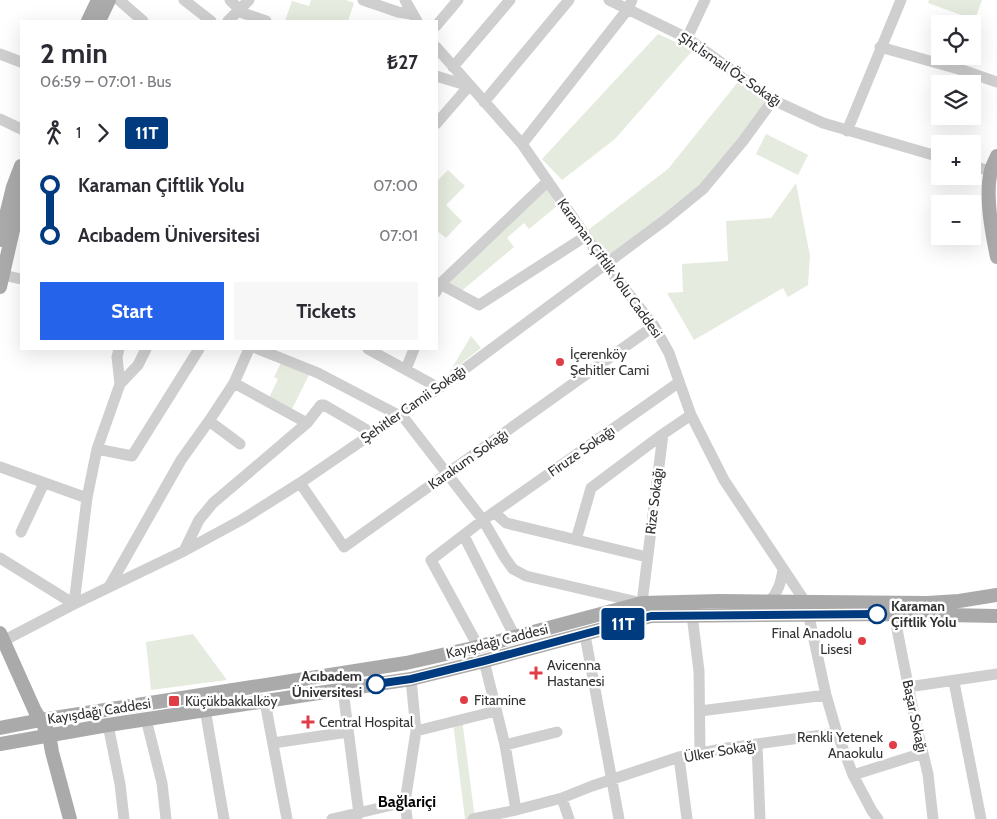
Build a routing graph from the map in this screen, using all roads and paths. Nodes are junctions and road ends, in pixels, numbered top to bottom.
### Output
1 (98, 0) edge
2 (109, 0) edge
3 (119, 0) edge
4 (184, 0) edge
5 (248, 0) edge
6 (363, 0) edge
7 (405, 0) edge
8 (458, 0) edge
9 (510, 0) edge
10 (568, 0) edge
11 (609, 0) edge
12 (705, 0) edge
13 (901, 0) edge
14 (235, 4) edge
15 (630, 5) edge
16 (414, 17) edge
17 (88, 20) edge
18 (100, 20) edge
19 (142, 20) edge
20 (210, 20) edge
21 (228, 20) edge
22 (263, 20) edge
23 (438, 24) edge
24 (687, 38) junction
25 (880, 47) junction
26 (438, 49) edge
27 (0, 54) edge
28 (20, 62) edge
29 (453, 67) junction
30 (438, 77) edge
31 (997, 82) edge
32 (469, 86) junction
33 (774, 100) junction
34 (484, 102) junction
35 (0, 119) edge
36 (438, 122) edge
37 (20, 129) edge
38 (847, 131) junction
39 (522, 144) junction
40 (931, 154) edge
41 (997, 156) edge
42 (981, 168) edge
43 (20, 169) edge
44 (991, 171) junction
45 (548, 181) junction
46 (20, 205) edge
47 (18, 218) edge
48 (586, 236) junction
49 (0, 240) edge
50 (997, 257) edge
51 (605, 264) junction
52 (20, 279) edge
53 (1, 281) edge
54 (438, 288) edge
55 (654, 326) junction
56 (119, 350) edge
57 (146, 350) edge
58 (198, 350) edge
59 (249, 350) edge
60 (260, 350) edge
61 (370, 350) edge
62 (414, 350) edge
63 (406, 370) junction
64 (678, 382) junction
65 (234, 383) junction
66 (120, 384) junction
67 (439, 388) junction
68 (399, 415) junction
69 (691, 415) junction
70 (209, 422) junction
71 (307, 423) junction
72 (372, 433) junction
73 (663, 434) junction
74 (240, 444) dead end
75 (97, 449) junction
76 (0, 467) edge
77 (447, 473) junction
78 (44, 482) junction
79 (300, 483) junction
80 (87, 498) junction
81 (494, 512) junction
82 (483, 520) junction
83 (21, 532) dead end
84 (464, 536) junction
85 (576, 540) junction
86 (184, 551) junction
87 (647, 557) junction
88 (0, 558) edge
89 (783, 569) junction
90 (109, 587) junction
91 (997, 587) edge
92 (991, 596) edge
93 (769, 602) junction
94 (642, 603) junction
95 (74, 604) junction
96 (808, 608) junction
97 (894, 614) junction
98 (692, 615) junction
99 (997, 617) edge
100 (585, 635) junction
101 (515, 636) junction
102 (2, 637) edge
103 (478, 646) junction
104 (484, 661) junction
105 (997, 674) edge
106 (411, 679) junction
107 (954, 682) junction
108 (908, 688) junction
109 (343, 690) junction
110 (826, 695) junction
111 (265, 702) junction
112 (205, 709) junction
113 (496, 710) junction
114 (700, 711) junction
115 (37, 717) junction
116 (146, 719) junction
117 (108, 725) junction
118 (0, 728) edge
119 (71, 731) junction
120 (416, 731) junction
121 (348, 732) junction
122 (557, 732) dead end
123 (837, 733) junction
124 (49, 734) junction
125 (24, 741) junction
126 (273, 743) junction
127 (0, 744) edge
128 (756, 744) junction
129 (505, 745) junction
130 (52, 752) junction
131 (700, 753) junction
132 (923, 753) junction
133 (679, 757) junction
134 (853, 775) junction
135 (608, 781) junction
136 (562, 798) junction
137 (405, 802) junction
138 (516, 810) junction
139 (358, 814) junction
140 (70, 819) edge
141 (124, 819) edge
142 (166, 819) edge
143 (224, 819) edge
144 (287, 819) edge
145 (332, 819) edge
146 (407, 819) edge
147 (473, 819) edge
148 (569, 819) edge
149 (619, 819) edge
150 (687, 819) edge
151 (760, 819) edge
152 (878, 819) edge
153 (933, 819) edge
154 (982, 819) edge

1 - 17 main road
2 - 18 main road
3 - 19 street
4 - 20 street
5 - 14 street
6 - 16 street
7 - 16 street
8 - 23 street
9 - 29 street
10 - 34 street
11 - 15 street, Şht.İsmail Öz Sokağı
12 - 24 street
13 - 25 street
14 - 21 street
14 - 22 street
15 - 24 street, Şht.İsmail Öz Sokağı
15 - 39 street
24 - 33 street, Şht.İsmail Öz Sokağı
25 - 31 street
25 - 38 street
26 - 29 street, Karaman Çiftlik Yolu Caddesi
27 - 28 street
29 - 32 street, Karaman Çiftlik Yolu Caddesi
30 - 32 street
32 - 34 street, Karaman Çiftlik Yolu Caddesi
32 - 36 street
33 - 38 street, Şht.İsmail Öz Sokağı
33 - 51 street, Şehitler Camii Sokağı
34 - 39 street, Karaman Çiftlik Yolu Caddesi
35 - 37 street
38 - 40 street, Şht.İsmail Öz Sokağı
39 - 45 street, Karaman Çiftlik Yolu Caddesi
41 - 44 main road
42 - 44 street
43 - 49 main road
44 - 50 main road
45 - 48 street, Karaman Çiftlik Yolu Caddesi
45 - 54 street
46 - 47 main road
47 - 53 main road
48 - 51 street, Karaman Çiftlik Yolu Caddesi
48 - 54 street
51 - 55 street, Karaman Çiftlik Yolu Caddesi
51 - 67 street, Şehitler Camii Sokağı
52 - 53 street
55 - 64 street, Karaman Çiftlik Yolu Caddesi
55 - 77 street, Karakum Sokağı
56 - 66 street
57 - 66 street
58 - 75 street
59 - 65 street
60 - 68 street
61 - 63 street
62 - 63 street
63 - 67 street
64 - 69 street, Karaman Çiftlik Yolu Caddesi
64 - 81 street, Firuze Sokağı
65 - 70 street
65 - 71 street
66 - 75 street
67 - 68 street, Şehitler Camii Sokağı
68 - 72 street, Şehitler Camii Sokağı
68 - 77 street
69 - 73 street
69 - 89 street, Karaman Çiftlik Yolu Caddesi
70 - 74 street
70 - 90 street
71 - 72 street
71 - 86 street
72 - 79 street, Şehitler Camii Sokağı
73 - 85 street
73 - 87 street, Rize Sokağı
75 - 80 street
76 - 78 street
77 - 79 street, Karakum Sokağı
77 - 82 street
78 - 80 street
78 - 83 street
79 - 86 street, Şehitler Camii Sokağı
80 - 95 street
81 - 82 street, Firuze Sokağı
81 - 85 street
82 - 84 street, Firuze Sokağı
82 - 94 street
84 - 101 street
84 - 103 street, Firuze Sokağı
85 - 87 street
86 - 90 street, Şehitler Camii Sokağı
87 - 94 street, Rize Sokağı
88 - 95 street
89 - 93 street
89 - 96 street, Karaman Çiftlik Yolu Caddesi
90 - 95 street, Şehitler Camii Sokağı
91 - 92 main road
92 - 96 main road, Kayışdağı Caddesi
93 - 94 main road, Kayışdağı Caddesi
93 - 96 main road, Kayışdağı Caddesi
94 - 101 main road, Kayışdağı Caddesi
95 - 102 street, Şehitler Camii Sokağı
96 - 97 main road, Kayışdağı Caddesi
96 - 98 main road, Kayışdağı Caddesi
96 - 110 street
97 - 99 main road, Kayışdağı Caddesi
97 - 108 street, Başar Sokağı
98 - 100 main road, Kayışdağı Caddesi
98 - 114 street
100 - 104 main road, Kayışdağı Caddesi
100 - 135 street
101 - 103 main road, Kayışdağı Caddesi
102 - 115 main road
103 - 115 main road, Kayışdağı Caddesi
104 - 106 main road, Kayışdağı Caddesi
104 - 113 street
105 - 107 street
106 - 109 main road, Kayışdağı Caddesi
106 - 120 street
107 - 108 street
107 - 154 street
108 - 132 street, Başar Sokağı
109 - 111 main road, Kayışdağı Caddesi
109 - 121 street
110 - 114 street
110 - 123 street
111 - 112 main road, Kayışdağı Caddesi
111 - 126 street
112 - 116 main road, Kayışdağı Caddesi
112 - 143 street
113 - 120 street
113 - 129 street
114 - 131 street
115 - 118 main road, Kayışdağı Caddesi
115 - 124 main road
115 - 125 main road
116 - 117 main road, Kayışdağı Caddesi
116 - 142 street
117 - 119 main road, Kayışdağı Caddesi
117 - 141 street
119 - 124 main road, Kayışdağı Caddesi
119 - 130 main road
120 - 137 street
121 - 126 street
121 - 139 street
122 - 129 street
123 - 128 street, Ülker Sokağı
123 - 134 street
124 - 125 main road, Kayışdağı Caddesi
124 - 130 main road
125 - 127 main road, Kayışdağı Caddesi
125 - 130 main road
126 - 144 street
128 - 131 street, Ülker Sokağı
128 - 151 street
129 - 138 street
130 - 140 main road
131 - 133 street, Ülker Sokağı
132 - 134 street
132 - 153 street, Başar Sokağı
133 - 135 street, Ülker Sokağı
133 - 150 street
134 - 152 street
135 - 136 street, Ülker Sokağı
135 - 149 street
136 - 138 street, Ülker Sokağı
136 - 148 street
137 - 139 street
137 - 146 street
138 - 147 street, Ülker Sokağı
139 - 145 street

